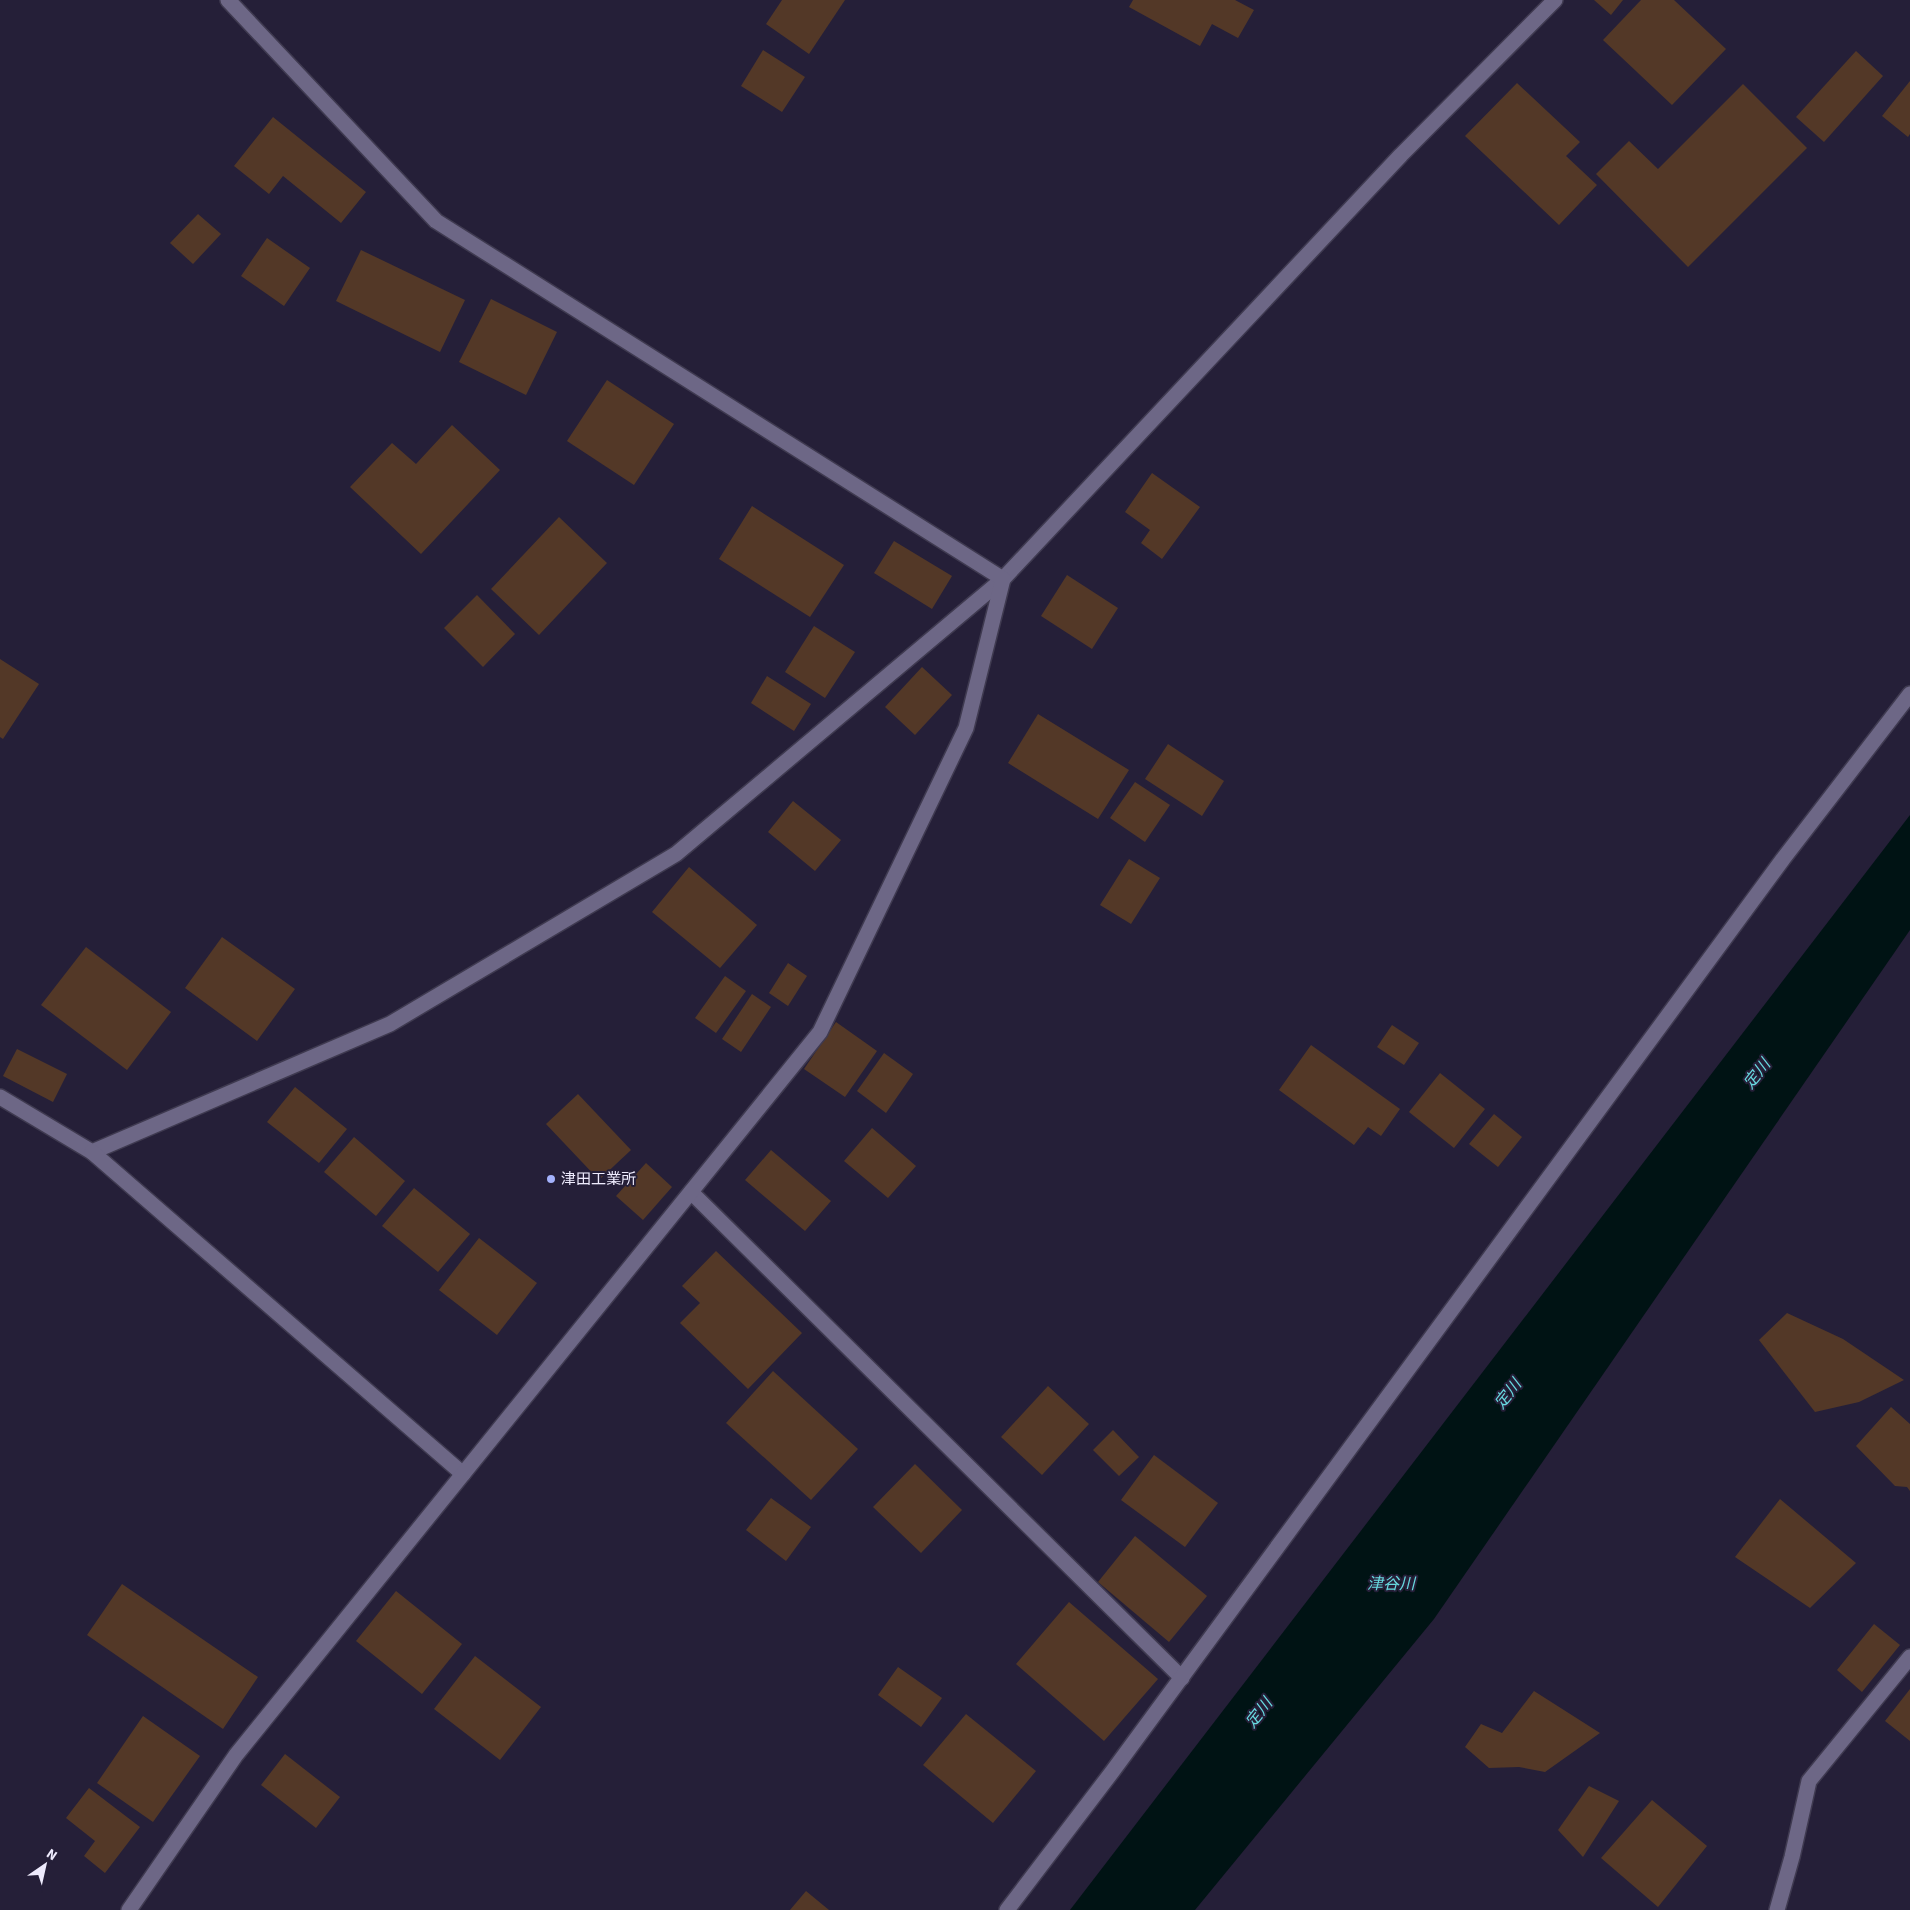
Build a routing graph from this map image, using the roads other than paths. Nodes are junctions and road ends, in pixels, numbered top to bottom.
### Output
1 (228, 0) edge
2 (1555, 0) edge
3 (1003, 579) junction
4 (1910, 694) edge
5 (0, 1097) edge
6 (92, 1152) junction
7 (691, 1192) junction
8 (463, 1474) junction
9 (1910, 1657) edge
10 (1182, 1678) junction
11 (129, 1910) edge
12 (1007, 1910) edge
13 (1777, 1910) edge

1 - 3 street
2 - 3 street
3 - 6 street
3 - 7 street
4 - 10 street
5 - 6 street
6 - 8 street
7 - 8 street
7 - 10 street
8 - 11 street
9 - 13 street
10 - 12 street

